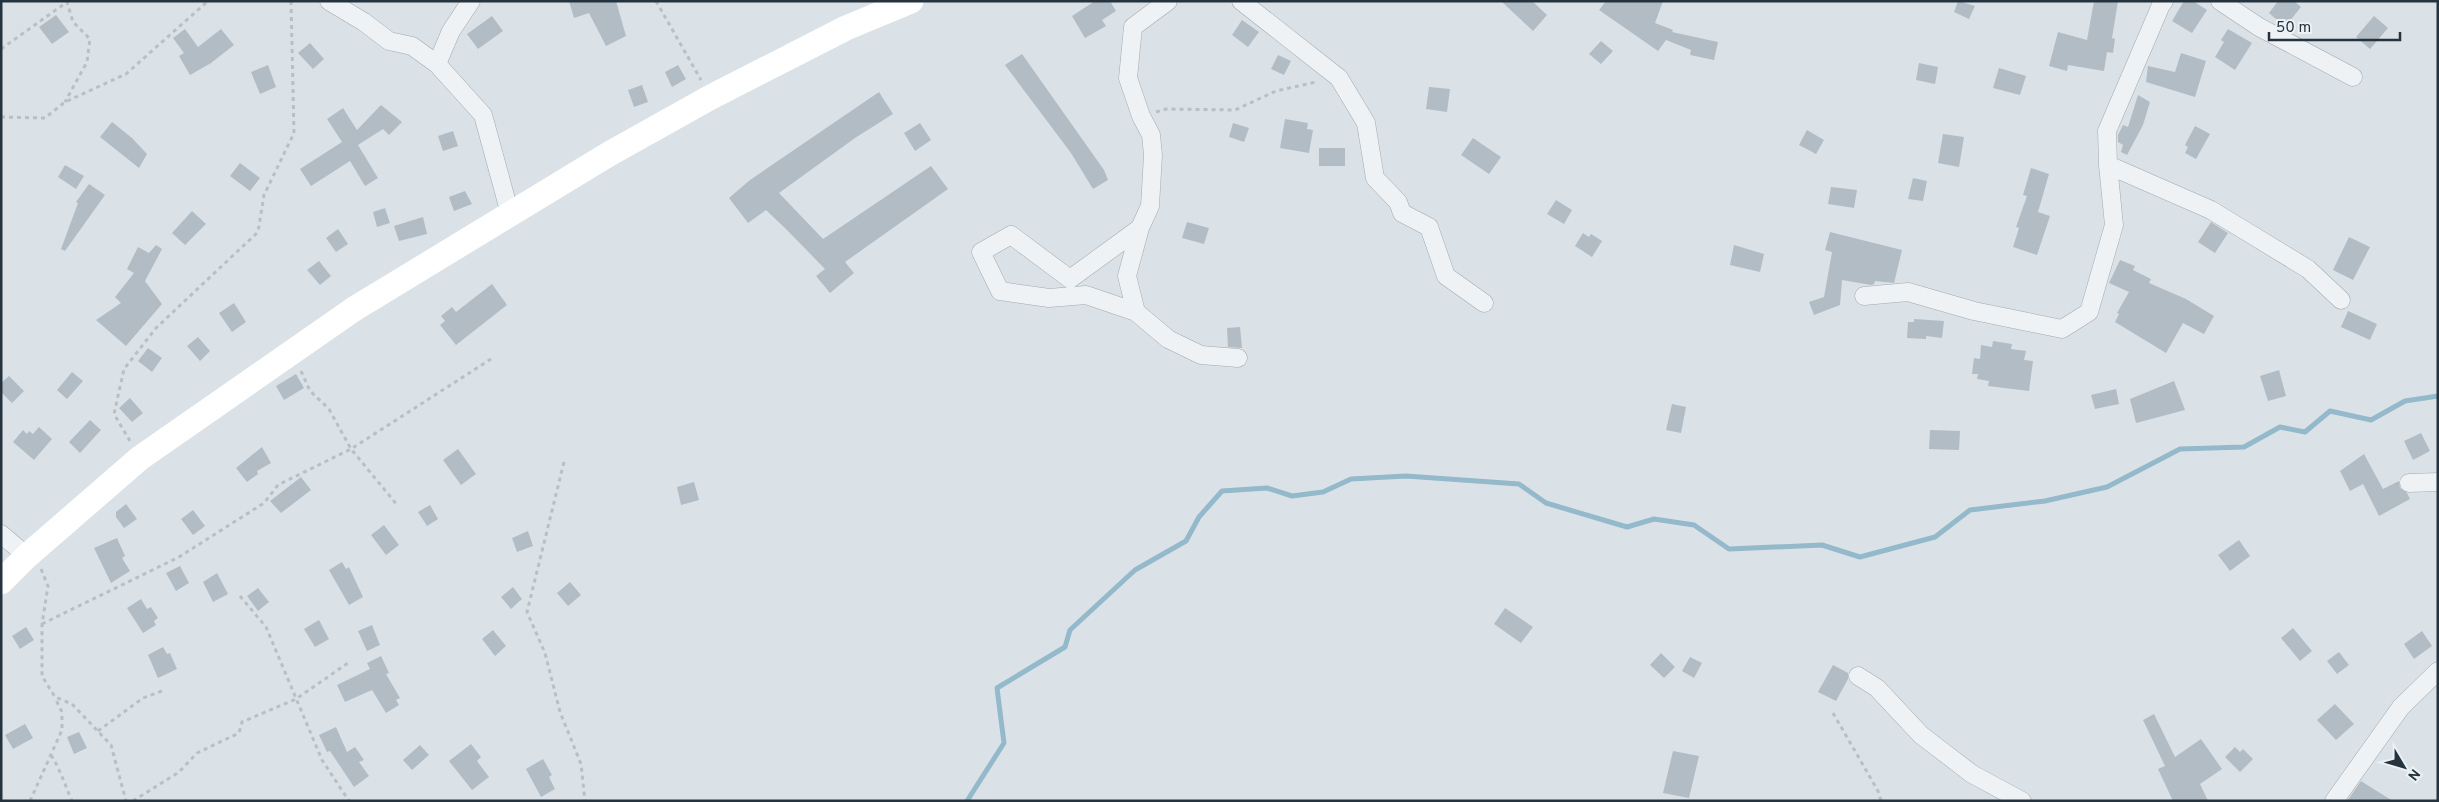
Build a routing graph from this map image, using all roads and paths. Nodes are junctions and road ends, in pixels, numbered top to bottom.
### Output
1 (208, 1) edge
2 (290, 1) edge
3 (329, 1) edge
4 (471, 1) edge
5 (656, 1) edge
6 (911, 1) edge
7 (1168, 1) edge
8 (1241, 1) edge
9 (2164, 1) edge
10 (2220, 1) edge
11 (66, 2) edge
12 (1, 49) edge
13 (437, 64) junction
14 (1338, 78) junction
15 (2353, 78) dead end
16 (711, 97) junction
17 (65, 102) junction
18 (1141, 116) junction
19 (1, 117) edge
20 (2108, 164) junction
21 (510, 214) junction
22 (1140, 228) junction
23 (1070, 279) junction
24 (1864, 296) dead end
25 (1049, 298) junction
26 (2341, 300) dead end
27 (1484, 303) dead end
28 (1136, 312) junction
29 (292, 352) junction
30 (1238, 358) dead end
31 (491, 359) dead end
32 (351, 449) junction
33 (140, 458) junction
34 (564, 462) dead end
35 (2438, 482) edge
36 (2409, 484) dead end
37 (398, 506) dead end
38 (1, 534) edge
39 (30, 553) junction
40 (1, 582) edge
41 (240, 596) dead end
42 (42, 624) junction
43 (348, 663) dead end
44 (2438, 672) edge
45 (1858, 676) dead end
46 (162, 691) dead end
47 (55, 697) junction
48 (296, 699) junction
49 (1833, 713) dead end
50 (98, 731) junction
51 (51, 754) junction
52 (30, 801) edge
53 (72, 801) edge
54 (126, 801) edge
55 (133, 801) edge
56 (349, 801) edge
57 (585, 801) edge
58 (1881, 801) edge
59 (2022, 801) edge
60 (2334, 801) edge

1 - 17 path
2 - 33 path
3 - 13 street
4 - 13 street
5 - 16 path
6 - 16 street
7 - 18 street
8 - 14 street
9 - 20 street
10 - 15 street
11 - 12 path
11 - 17 path
13 - 21 street
14 - 18 path
14 - 27 street
16 - 21 street
17 - 19 path
18 - 22 street
20 - 24 street
20 - 26 street
21 - 29 street
22 - 23 street
22 - 28 street
23 - 25 street
23 - 25 street
25 - 28 street
28 - 30 street
29 - 32 path
29 - 33 street
31 - 32 path
32 - 37 path
32 - 42 path
33 - 39 street
34 - 57 path
35 - 36 street
38 - 39 street
39 - 40 street
39 - 42 path
41 - 48 path
42 - 47 path
43 - 48 path
44 - 60 street
45 - 59 street
46 - 50 path
47 - 50 path
47 - 51 path
48 - 55 path
48 - 56 path
49 - 58 path
50 - 54 path
51 - 52 path
51 - 53 path

